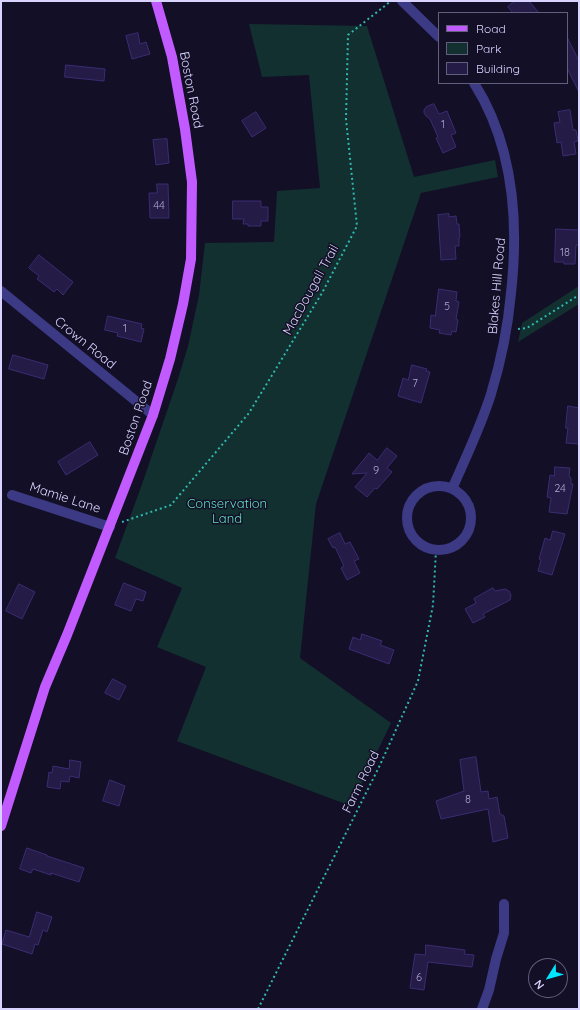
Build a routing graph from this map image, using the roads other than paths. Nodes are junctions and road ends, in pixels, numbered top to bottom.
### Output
1 (156, 1) edge
2 (402, 1) edge
3 (438, 36) edge
4 (475, 84) edge
5 (1, 291) edge
6 (153, 415) junction
7 (452, 488) junction
8 (12, 495) dead end
9 (110, 527) junction
10 (1, 826) edge
11 (504, 904) dead end
12 (482, 1009) edge

1 - 6 main road, Boston Road
2 - 3 street
4 - 7 street, Blakes Hill Road
5 - 6 street, Crown Road
6 - 9 main road, Boston Road
7 - 7 street
8 - 9 street, Mamie Lane
9 - 10 main road, Boston Road
11 - 12 street

